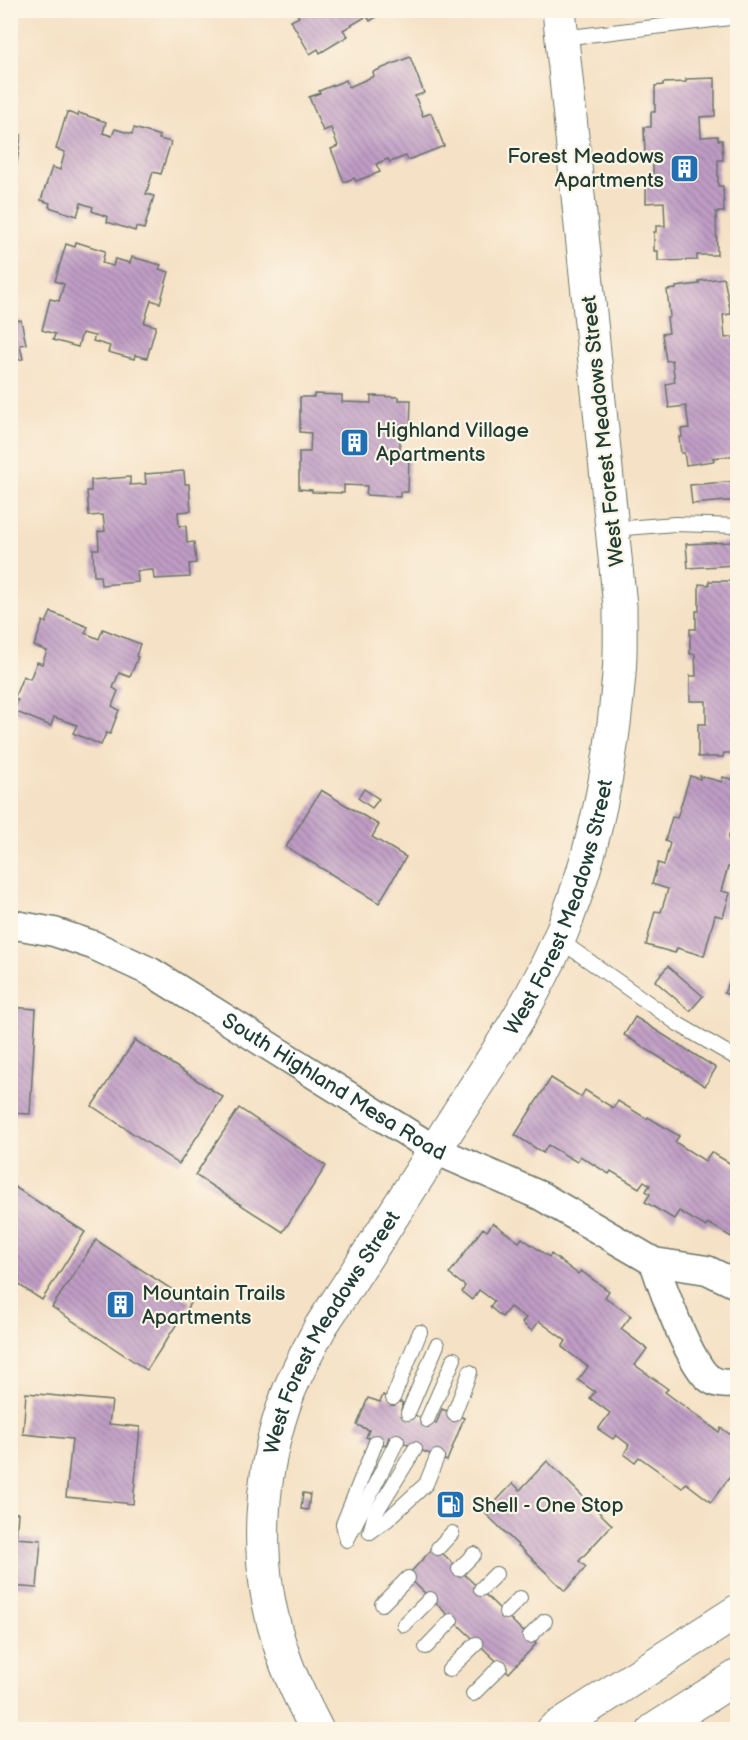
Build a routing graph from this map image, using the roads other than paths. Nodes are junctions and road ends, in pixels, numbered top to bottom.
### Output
1 (738, 17) edge
2 (560, 24) edge
3 (738, 526) edge
4 (613, 529) junction
5 (10, 924) edge
6 (558, 939) junction
7 (738, 1059) edge
8 (435, 1150) junction
9 (654, 1262) junction
10 (738, 1286) edge
11 (420, 1332) dead end
12 (437, 1346) dead end
13 (454, 1359) dead end
14 (470, 1372) dead end
15 (738, 1383) edge
16 (393, 1398) dead end
17 (408, 1413) dead end
18 (454, 1414) dead end
19 (427, 1420) dead end
20 (397, 1441) dead end
21 (376, 1442) dead end
22 (415, 1449) dead end
23 (437, 1457) dead end
24 (452, 1533) dead end
25 (438, 1548) dead end
26 (474, 1554) dead end
27 (459, 1569) dead end
28 (496, 1575) dead end
29 (408, 1578) dead end
30 (481, 1589) dead end
31 (520, 1598) dead end
32 (430, 1599) dead end
33 (382, 1604) dead end
34 (738, 1611) edge
35 (506, 1612) dead end
36 (451, 1621) dead end
37 (544, 1621) dead end
38 (404, 1625) dead end
39 (530, 1636) dead end
40 (476, 1644) dead end
41 (426, 1647) dead end
42 (500, 1667) dead end
43 (449, 1670) dead end
44 (738, 1676) edge
45 (473, 1694) dead end
46 (317, 1730) edge
47 (553, 1730) edge
48 (654, 1730) edge

1 - 2 lane
2 - 4 street, West Forest Meadows Street
3 - 4 lane
4 - 6 street, West Forest Meadows Street
5 - 8 street, South Highland Mesa Road
6 - 7 lane
6 - 8 street, West Forest Meadows Street
8 - 9 street, South Highland Mesa Road
8 - 46 street, West Forest Meadows Street
9 - 10 street, South Highland Mesa Road
9 - 15 street
11 - 16 lane
12 - 17 lane
13 - 19 lane
14 - 18 lane
20 - 21 lane
22 - 23 lane
24 - 25 lane
26 - 27 lane
28 - 30 lane
29 - 33 lane
31 - 35 lane
32 - 38 lane
34 - 47 street
36 - 41 lane
37 - 39 lane
40 - 43 lane
42 - 45 lane
44 - 48 street

